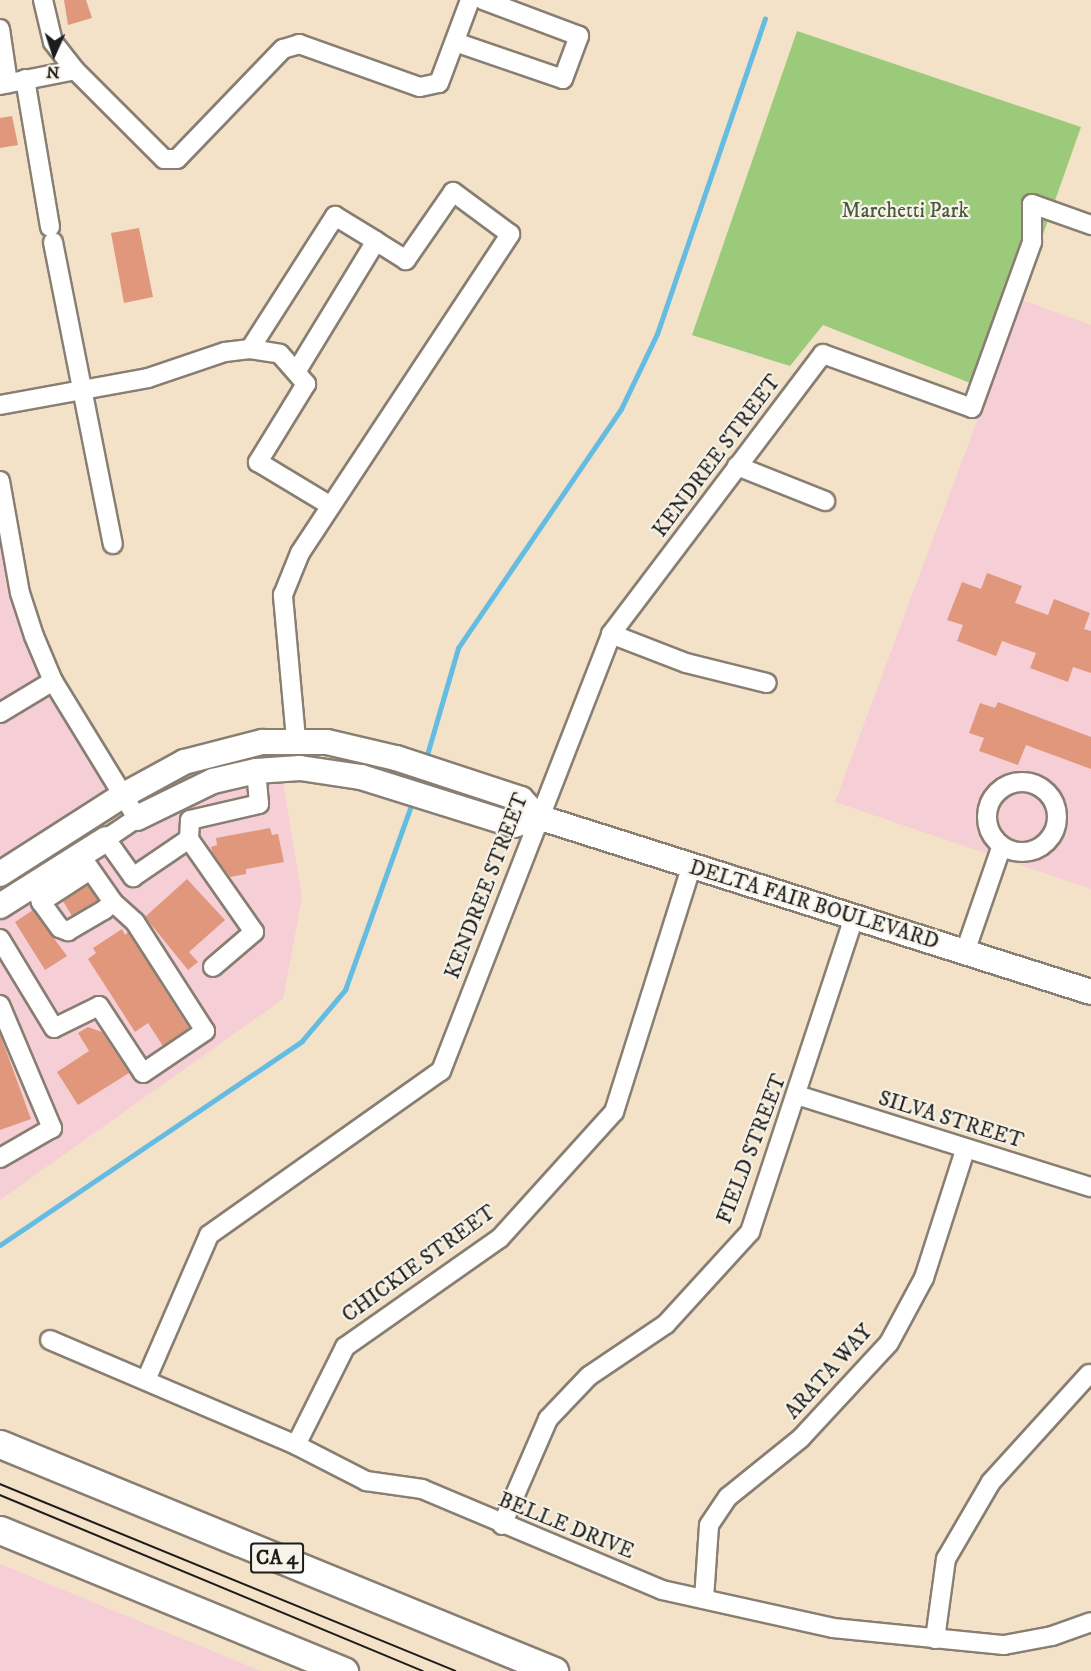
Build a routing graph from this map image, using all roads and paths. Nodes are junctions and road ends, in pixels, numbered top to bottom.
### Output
1 (43, 0) edge
2 (470, 0) edge
3 (483, 0) edge
4 (0, 29) edge
5 (454, 42) junction
6 (75, 70) junction
7 (11, 82) edge
8 (1091, 225) edge
9 (376, 241) junction
10 (250, 349) junction
11 (296, 372) junction
12 (84, 389) junction
13 (0, 405) edge
14 (737, 466) junction
15 (0, 482) edge
16 (825, 501) dead end
17 (331, 506) junction
18 (113, 544) dead end
19 (611, 634) junction
20 (53, 681) junction
21 (766, 683) dead end
22 (0, 713) edge
23 (296, 740) junction
24 (256, 771) junction
25 (122, 796) junction
26 (538, 817) junction
27 (137, 818) junction
28 (106, 839) junction
29 (189, 839) junction
30 (1001, 848) junction
31 (85, 863) junction
32 (691, 868) junction
33 (0, 874) edge
34 (38, 893) junction
35 (113, 902) junction
36 (0, 906) edge
37 (854, 918) junction
38 (0, 939) edge
39 (965, 952) junction
40 (213, 967) dead end
41 (1091, 992) edge
42 (0, 1005) edge
43 (797, 1095) junction
44 (965, 1150) junction
45 (0, 1158) edge
46 (1091, 1187) edge
47 (50, 1340) dead end
48 (1089, 1374) dead end
49 (146, 1380) junction
50 (0, 1444) edge
51 (296, 1445) junction
52 (502, 1525) junction
53 (0, 1530) edge
54 (704, 1599) junction
55 (1091, 1622) edge
56 (935, 1639) junction
57 (344, 1671) edge
58 (554, 1671) edge

1 - 6 street
2 - 5 street
3 - 5 street
4 - 7 street
5 - 6 street
6 - 7 street
7 - 12 street
8 - 14 street, KENDREE STREET
9 - 10 street
9 - 11 street
9 - 17 street
10 - 11 street
10 - 12 street
11 - 17 street
12 - 13 street
12 - 18 street
14 - 16 street
14 - 19 street, KENDREE STREET
15 - 20 street
17 - 23 street
19 - 21 street
19 - 26 street, KENDREE STREET
20 - 22 street
20 - 25 street
23 - 25 main road, DELTA FAIR BOULEVARD
23 - 26 main road, DELTA FAIR BOULEVARD
24 - 26 main road
24 - 27 main road
24 - 29 street
25 - 27 street
25 - 33 main road, DELTA FAIR BOULEVARD
26 - 32 main road, DELTA FAIR BOULEVARD
26 - 49 street, KENDREE STREET
27 - 28 street
28 - 29 street
28 - 31 main road
29 - 40 street
30 - 30 street
30 - 39 street
31 - 34 main road
31 - 35 street
32 - 37 main road, DELTA FAIR BOULEVARD
32 - 51 street, CHICKIE STREET
34 - 35 street
34 - 36 main road
35 - 38 street
37 - 39 main road, DELTA FAIR BOULEVARD
37 - 43 street, FIELD STREET
39 - 41 main road, DELTA FAIR BOULEVARD
42 - 45 street
43 - 44 street, SILVA STREET
43 - 52 street, FIELD STREET
44 - 46 street, SILVA STREET
44 - 54 street, ARATA WAY
47 - 49 street, BELLE DRIVE
48 - 56 street
49 - 51 street, BELLE DRIVE
50 - 58 highway, CA 4
51 - 52 street, BELLE DRIVE
52 - 54 street, BELLE DRIVE
53 - 57 highway
54 - 56 street, BELLE DRIVE
55 - 56 street, BELLE DRIVE

